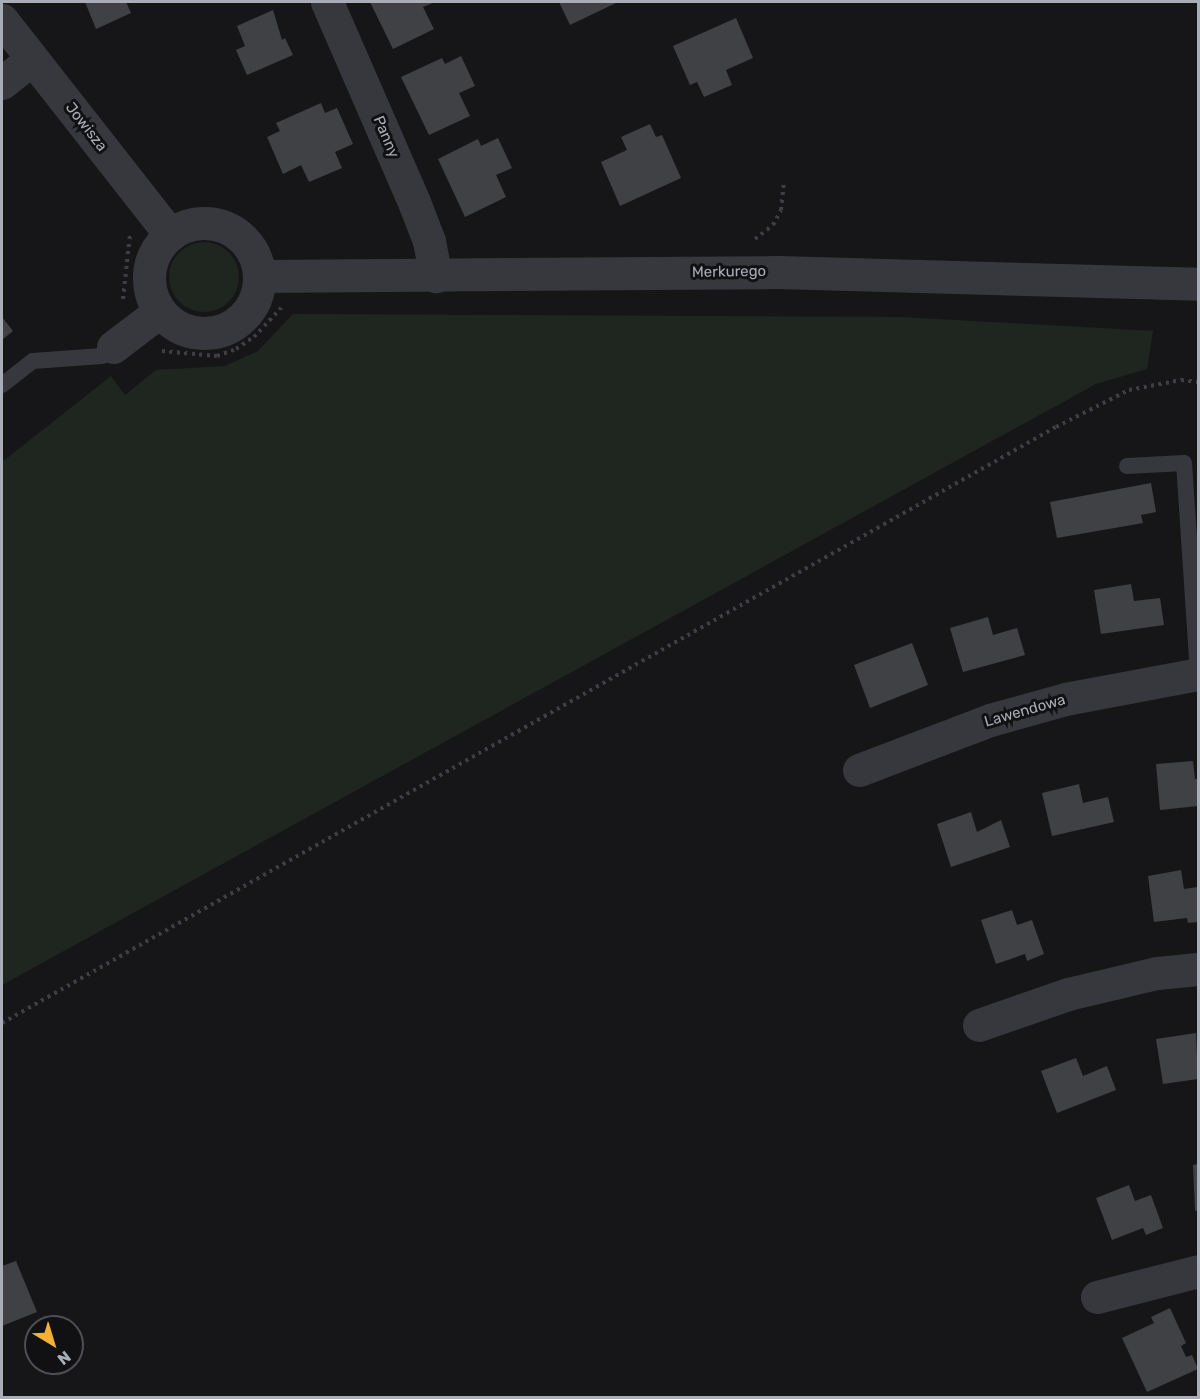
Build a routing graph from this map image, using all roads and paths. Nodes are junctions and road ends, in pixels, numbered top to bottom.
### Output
1 (327, 2) edge
2 (2, 20) edge
3 (32, 59) junction
4 (2, 83) edge
5 (784, 182) dead end
6 (169, 234) junction
7 (746, 243) dead end
8 (260, 276) junction
9 (436, 276) junction
10 (1198, 284) edge
11 (159, 312) junction
12 (113, 347) joint
13 (1198, 382) edge
14 (2, 386) edge
15 (1127, 466) dead end
16 (1198, 674) edge
17 (859, 770) dead end
18 (1198, 969) edge
19 (2, 1023) edge
20 (979, 1025) dead end
21 (1198, 1271) edge
22 (1097, 1297) dead end

1 - 9 street, Panny
2 - 3 street, Jowisza
3 - 4 street
3 - 6 street, Jowisza
5 - 7 path
6 - 8 street
6 - 11 street
8 - 9 street, Merkurego
8 - 11 street
9 - 10 street, Merkurego
11 - 12 street
12 - 14 lane
13 - 19 path
15 - 16 lane
16 - 17 street, Lawendowa
18 - 20 street
21 - 22 street

